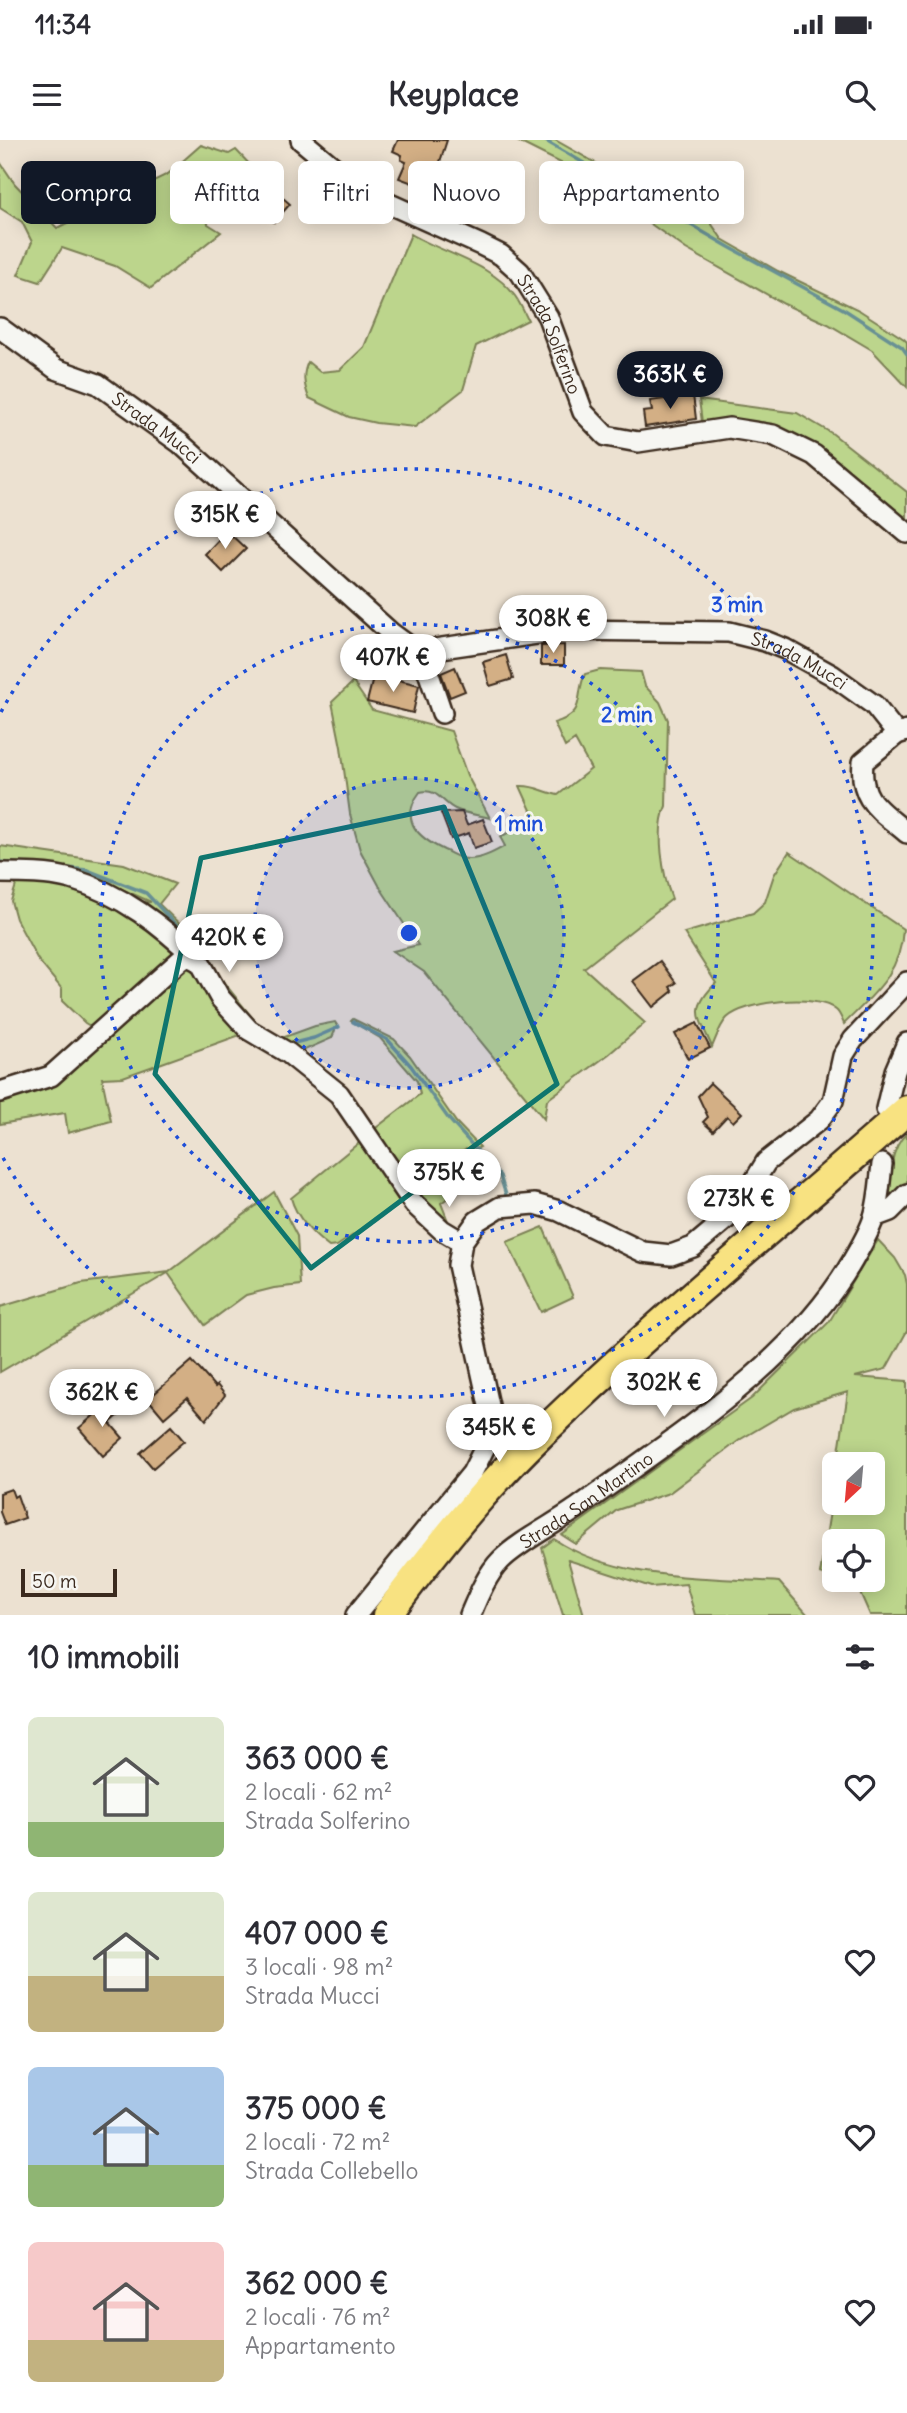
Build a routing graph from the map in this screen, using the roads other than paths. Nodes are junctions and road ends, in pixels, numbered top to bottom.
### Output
1 (301, 140) edge
2 (0, 328) edge
3 (907, 533) edge
4 (421, 651) junction
5 (442, 713) dead end
6 (902, 732) edge
7 (907, 833) edge
8 (0, 873) edge
9 (200, 962) junction
10 (907, 982) edge
11 (907, 1043) edge
12 (0, 1092) edge
13 (897, 1110) edge
14 (882, 1164) dead end
15 (907, 1194) edge
16 (874, 1217) junction
17 (462, 1242) junction
18 (356, 1615) edge
19 (387, 1615) edge
20 (470, 1615) edge

1 - 3 street, Strada Solferino
2 - 4 street, Strada Mucci
4 - 5 street
4 - 6 street, Strada Mucci
6 - 7 street
8 - 9 street
9 - 12 street
9 - 17 street
10 - 17 street
11 - 13 street
13 - 19 highway
14 - 16 street, Strada San Martino
15 - 16 street
16 - 20 street, Strada San Martino
17 - 18 street

